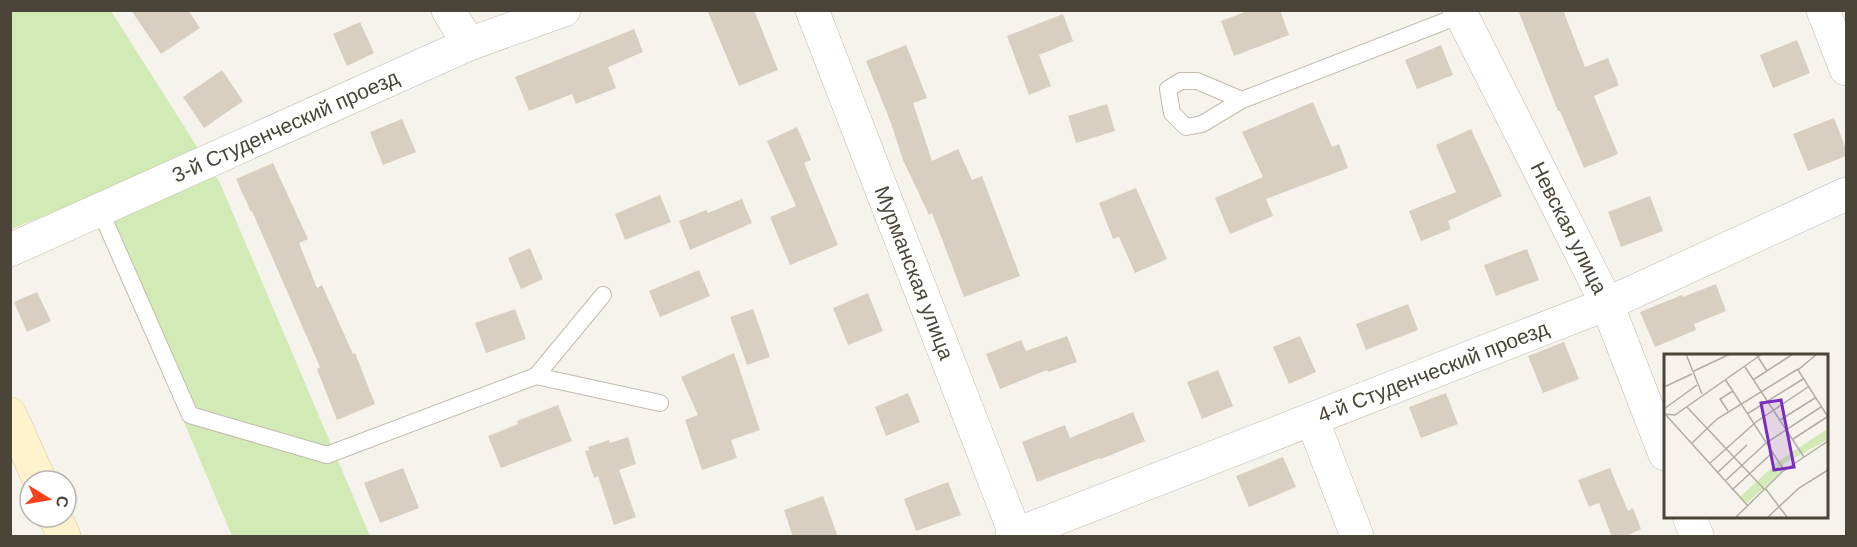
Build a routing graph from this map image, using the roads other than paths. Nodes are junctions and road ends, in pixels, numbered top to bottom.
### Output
1 (448, 10) edge
2 (564, 10) edge
3 (812, 10) edge
4 (1823, 10) edge
5 (1460, 13) edge
6 (469, 44) junction
7 (1846, 69) edge
8 (1242, 100) dead end
9 (1846, 194) edge
10 (100, 210) junction
11 (10, 250) edge
12 (603, 295) dead end
13 (1607, 304) junction
14 (536, 376) junction
15 (660, 403) dead end
16 (10, 414) edge
17 (1312, 419) junction
18 (1664, 451) edge
19 (35, 469) edge
20 (1689, 517) edge
21 (1014, 536) edge
22 (1357, 537) edge
23 (1697, 537) edge

1 - 6 street
2 - 6 street, 3-й Студенческий проезд
3 - 21 street, Мурманская улица
4 - 7 street
5 - 8 lane
5 - 13 street, Невская улица
6 - 10 street, 3-й Студенческий проезд
9 - 13 street, 4-й Студенческий проезд
10 - 11 street, 3-й Студенческий проезд
10 - 14 lane
12 - 14 lane
13 - 17 street, 4-й Студенческий проезд
13 - 18 street, Невская улица
14 - 15 lane
16 - 19 main road
17 - 21 street, 4-й Студенческий проезд
17 - 22 street
20 - 23 street

